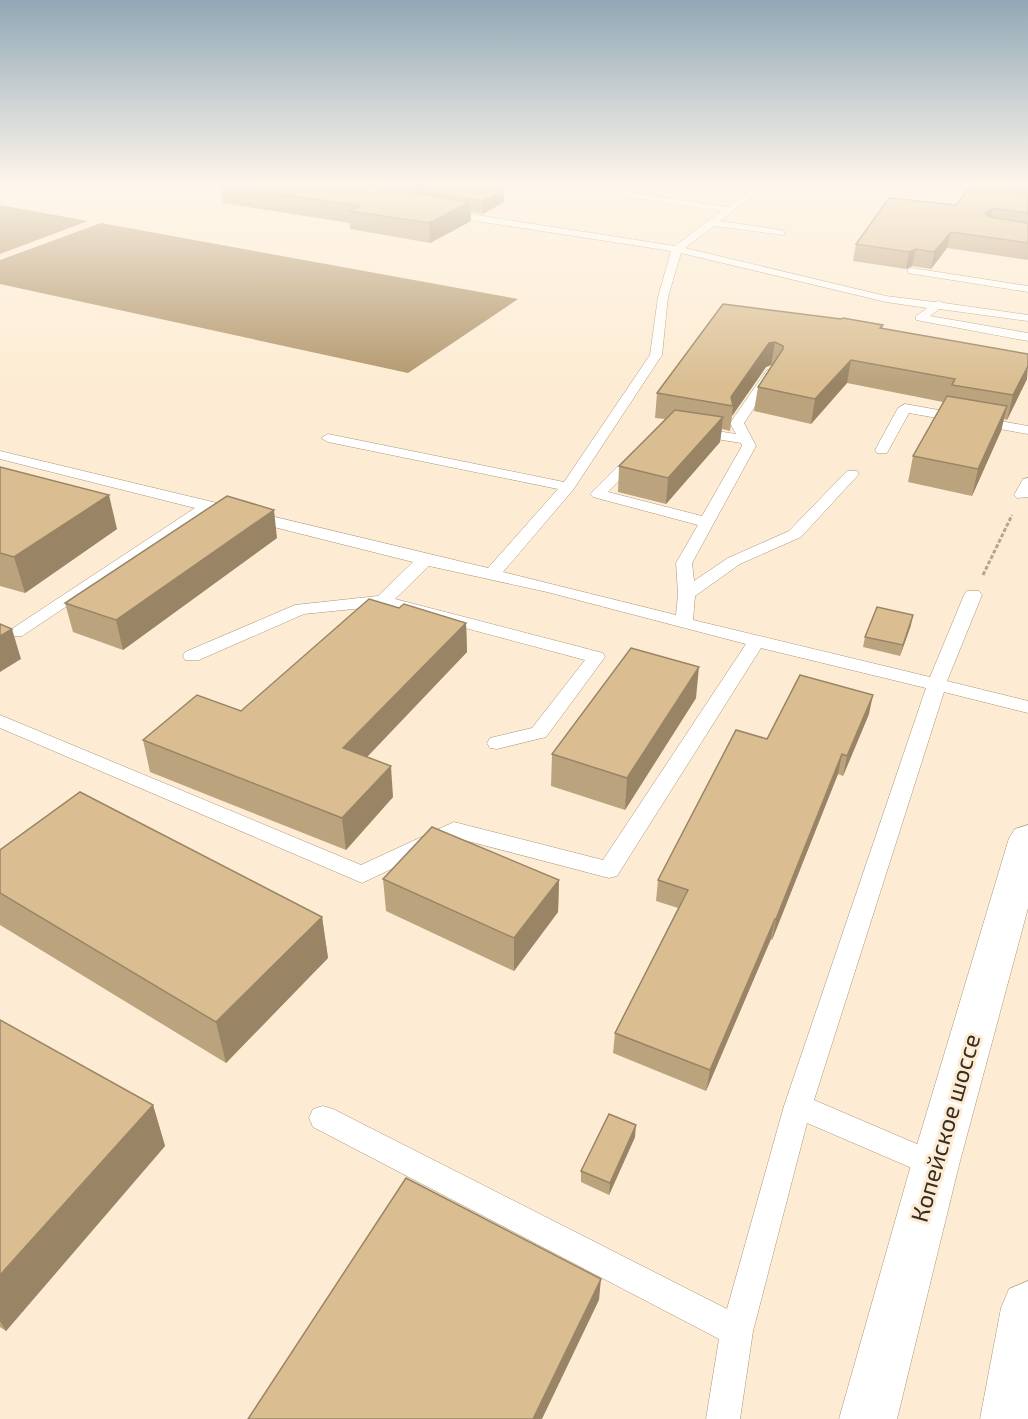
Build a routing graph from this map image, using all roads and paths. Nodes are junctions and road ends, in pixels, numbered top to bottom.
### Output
1 (677, 250) edge
2 (682, 250) edge
3 (912, 271) edge
4 (1028, 289) edge
5 (939, 304) junction
6 (1028, 318) edge
7 (1028, 337) edge
8 (772, 371) edge
9 (677, 428) edge
10 (1028, 430) edge
11 (328, 438) dead end
12 (745, 440) junction
13 (648, 444) edge
14 (882, 450) dead end
15 (0, 455) edge
16 (852, 474) dead end
17 (568, 487) junction
18 (1025, 489) edge
19 (208, 506) junction
20 (706, 522) junction
21 (425, 560) junction
22 (492, 574) junction
23 (687, 594) junction
24 (973, 595) joint
25 (382, 601) junction
26 (684, 622) junction
27 (16, 632) dead end
28 (756, 642) junction
29 (192, 656) dead end
30 (937, 682) junction
31 (1028, 707) edge
32 (0, 721) edge
33 (497, 743) dead end
34 (1028, 838) edge
35 (798, 1106) junction
36 (323, 1118) dead end
37 (935, 1165) junction
38 (1028, 1308) edge
39 (737, 1331) junction
40 (723, 1419) edge
41 (868, 1419) edge
42 (1009, 1419) edge

1 - 17 lane
2 - 5 lane
3 - 4 lane
5 - 6 lane
5 - 7 lane
8 - 12 lane
9 - 12 lane
10 - 14 lane
11 - 17 lane
12 - 20 lane
13 - 20 lane
15 - 19 lane
16 - 23 lane
17 - 22 lane
18 - 24 path
19 - 21 lane
19 - 27 lane
20 - 23 lane
21 - 22 lane
21 - 25 lane
22 - 26 lane
23 - 26 lane
24 - 30 lane
25 - 29 lane
25 - 33 lane
26 - 28 lane
28 - 30 lane
28 - 32 lane
30 - 31 lane
30 - 35 lane
34 - 37 main road, Копейское шоссе
35 - 37 lane
35 - 39 lane
36 - 39 lane
37 - 41 main road, Копейское шоссе
38 - 42 main road
39 - 40 lane

